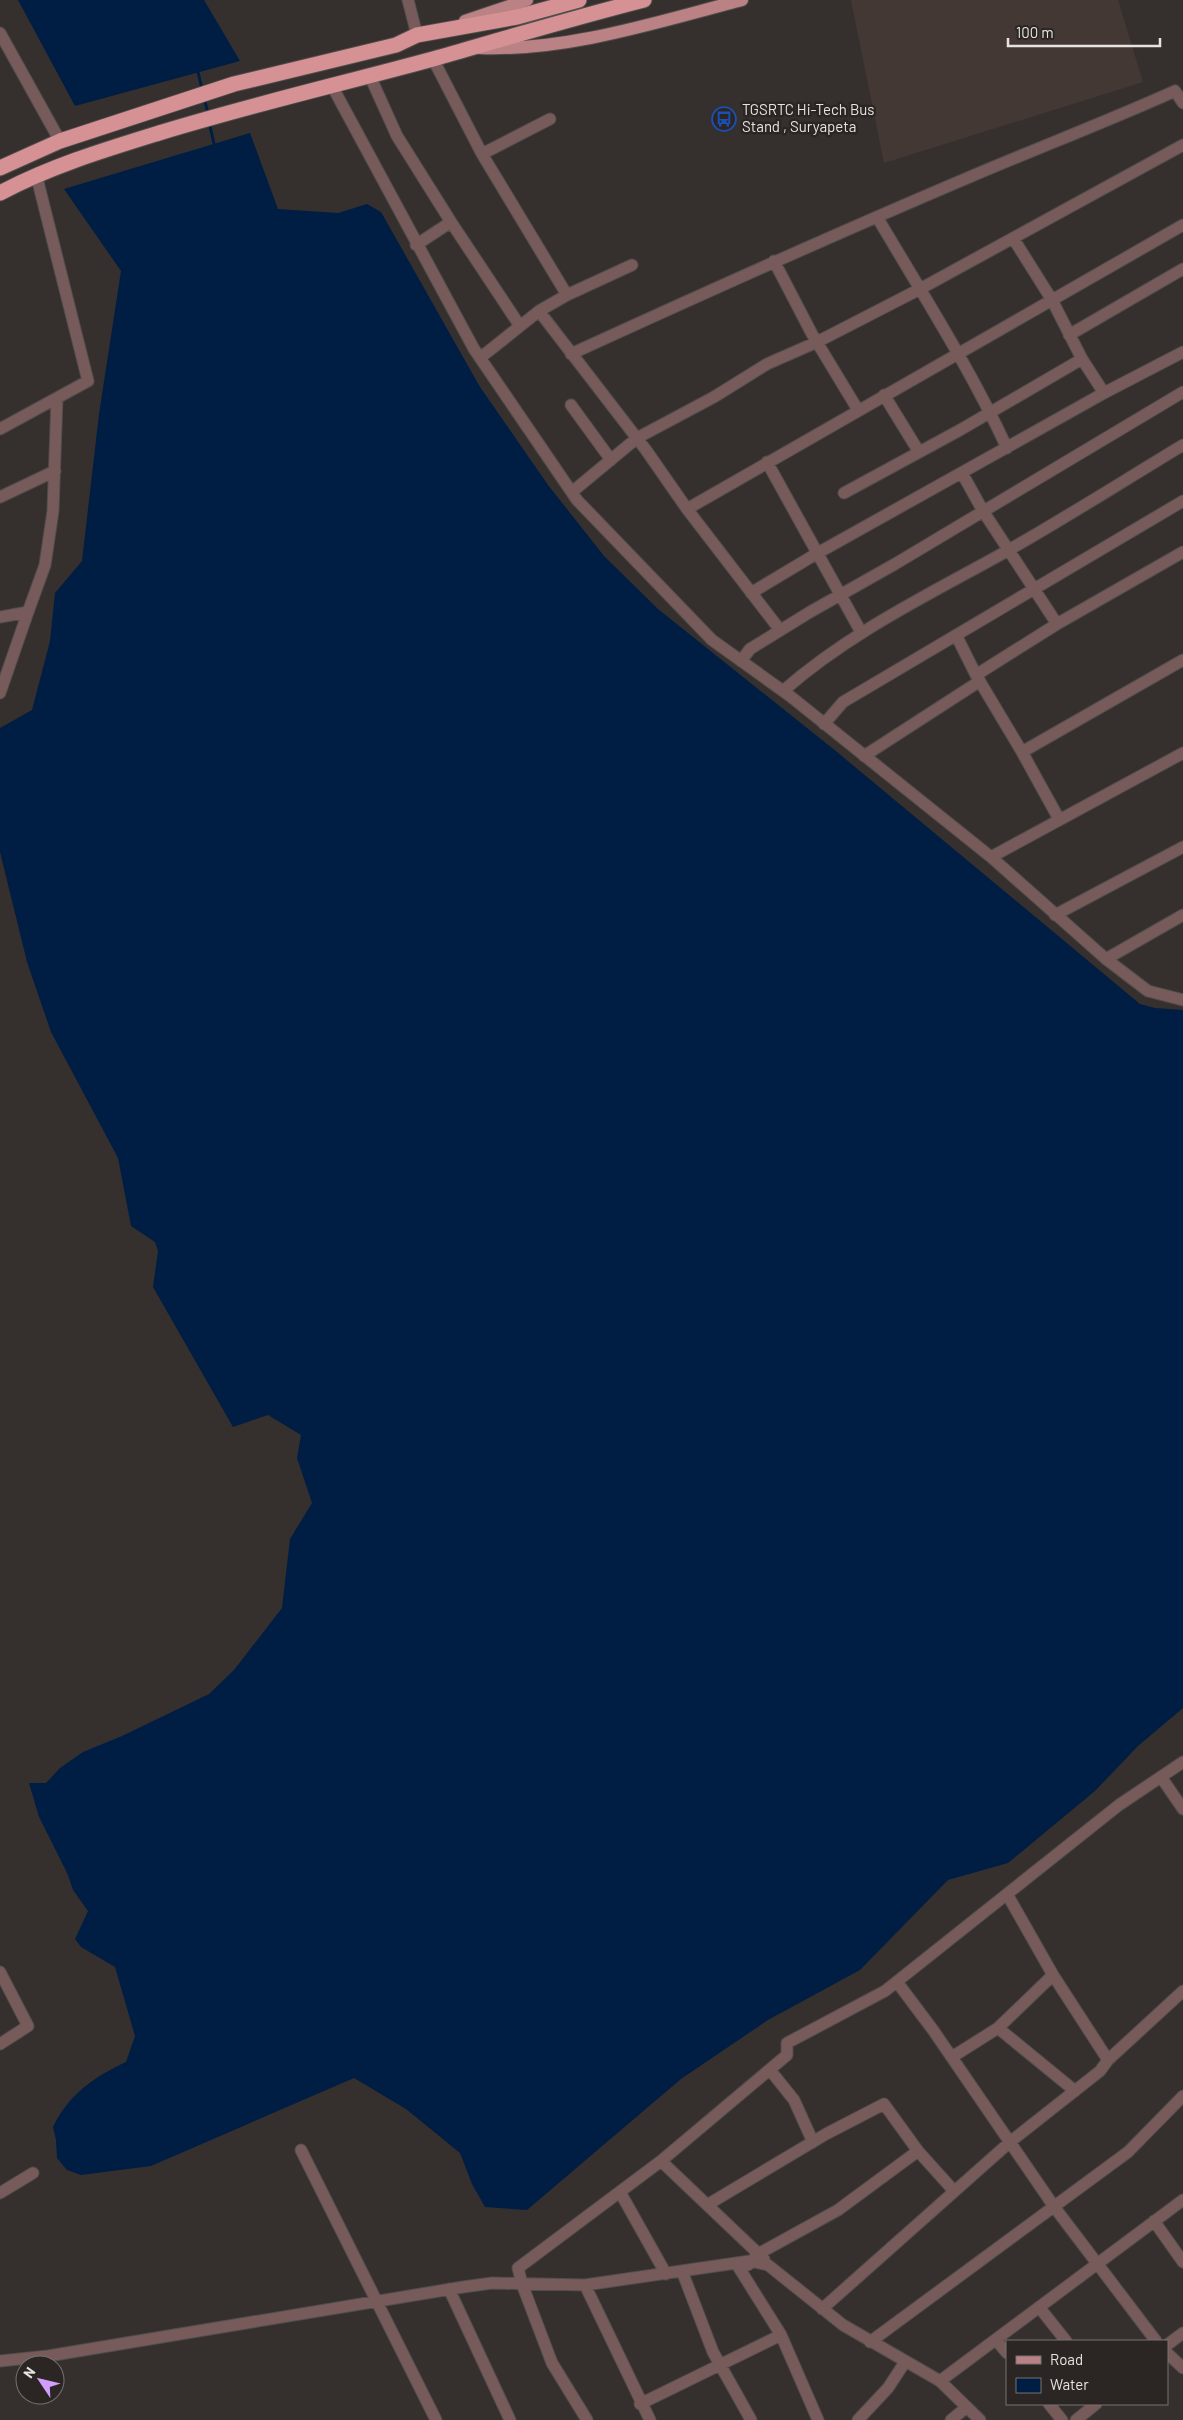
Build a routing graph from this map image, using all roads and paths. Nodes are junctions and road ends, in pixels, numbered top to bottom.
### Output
1 (408, 0) edge
2 (527, 0) edge
3 (579, 0) edge
4 (644, 0) edge
5 (742, 0) edge
6 (0, 33) edge
7 (417, 35) junction
8 (471, 47) junction
9 (433, 59) junction
10 (369, 74) junction
11 (331, 84) junction
12 (1183, 103) edge
13 (550, 119) dead end
14 (60, 141) junction
15 (1183, 144) edge
16 (482, 154) junction
17 (0, 168) edge
18 (36, 174) junction
19 (0, 193) edge
20 (877, 217) junction
21 (451, 222) junction
22 (1183, 225) edge
23 (1012, 238) junction
24 (416, 245) junction
25 (774, 261) junction
26 (632, 265) dead end
27 (1183, 269) edge
28 (920, 289) junction
29 (567, 295) junction
30 (1052, 300) junction
31 (539, 311) junction
32 (520, 326) junction
33 (1069, 335) junction
34 (817, 342) junction
35 (1183, 352) edge
36 (958, 353) junction
37 (571, 354) junction
38 (480, 358) junction
39 (1082, 359) junction
40 (1183, 392) edge
41 (1104, 393) junction
42 (884, 395) junction
43 (57, 398) junction
44 (571, 405) dead end
45 (858, 410) junction
46 (990, 412) junction
47 (0, 429) edge
48 (637, 438) junction
49 (1183, 445) edge
50 (1007, 448) junction
51 (920, 452) junction
52 (611, 460) junction
53 (766, 462) junction
54 (55, 471) junction
55 (962, 473) junction
56 (572, 492) junction
57 (844, 493) dead end
58 (0, 497) edge
59 (1183, 501) edge
60 (687, 509) junction
61 (983, 511) junction
62 (1008, 550) junction
63 (1183, 552) edge
64 (816, 554) junction
65 (1035, 589) junction
66 (751, 593) junction
67 (840, 594) junction
68 (28, 612) junction
69 (0, 617) edge
70 (1057, 624) junction
71 (780, 630) junction
72 (861, 632) junction
73 (956, 635) junction
74 (1183, 660) edge
75 (741, 661) junction
76 (978, 678) junction
77 (1, 687) edge
78 (783, 691) junction
79 (824, 724) junction
80 (1022, 752) junction
81 (1183, 753) edge
82 (864, 756) junction
83 (1059, 819) junction
84 (1183, 847) edge
85 (991, 857) junction
86 (1055, 915) junction
87 (1183, 915) edge
88 (1106, 959) junction
89 (1183, 1000) edge
90 (1183, 1762) edge
91 (1161, 1777) junction
92 (1183, 1809) edge
93 (1007, 1894) junction
94 (0, 1972) edge
95 (1053, 1975) junction
96 (897, 1982) junction
97 (1183, 1991) edge
98 (998, 2028) junction
99 (0, 2044) edge
100 (952, 2057) junction
101 (1108, 2060) junction
102 (770, 2070) junction
103 (1074, 2091) junction
104 (1183, 2096) edge
105 (812, 2142) junction
106 (1010, 2142) junction
107 (301, 2150) dead end
108 (918, 2151) junction
109 (661, 2161) junction
110 (33, 2173) dead end
111 (620, 2192) junction
112 (954, 2192) junction
113 (0, 2193) edge
114 (1183, 2200) edge
115 (707, 2205) junction
116 (1055, 2208) junction
117 (1154, 2221) junction
118 (754, 2257) junction
119 (1183, 2262) edge
120 (736, 2263) junction
121 (1097, 2264) junction
122 (682, 2271) junction
123 (666, 2274) junction
124 (743, 2277) junction
125 (522, 2284) junction
126 (585, 2285) junction
127 (450, 2289) junction
128 (376, 2301) junction
129 (1039, 2307) junction
130 (822, 2310) junction
131 (1183, 2333) edge
132 (781, 2335) junction
133 (996, 2340) junction
134 (1065, 2340) edge
135 (1155, 2340) edge
136 (870, 2342) junction
137 (1168, 2344) edge
138 (1006, 2352) edge
139 (1168, 2354) edge
140 (0, 2361) edge
141 (906, 2362) junction
142 (721, 2366) junction
143 (1183, 2368) edge
144 (940, 2381) junction
145 (640, 2404) junction
146 (1050, 2405) edge
147 (1095, 2405) edge
148 (967, 2407) junction
149 (435, 2419) edge
150 (510, 2420) edge
151 (587, 2420) edge
152 (650, 2420) edge
153 (751, 2420) edge
154 (818, 2420) edge
155 (858, 2420) edge
156 (951, 2420) edge
157 (980, 2420) edge
158 (1062, 2420) edge
159 (1076, 2420) edge

1 - 7 street
2 - 7 main road
3 - 7 highway
4 - 8 highway
5 - 8 main road
6 - 14 street
7 - 14 highway
8 - 9 highway
9 - 10 highway
9 - 16 street
10 - 11 highway
10 - 21 street
11 - 18 highway
11 - 24 street
12 - 20 street
13 - 16 street
14 - 17 highway
15 - 23 street
16 - 29 street
18 - 19 highway
18 - 43 street
20 - 25 street
20 - 28 street
21 - 24 street
21 - 32 street
22 - 30 street
23 - 28 street
23 - 30 street
24 - 38 street
25 - 34 street
25 - 37 street
26 - 29 street
27 - 33 street
28 - 34 street
28 - 36 street
29 - 31 street
30 - 33 street
30 - 36 street
31 - 32 street
31 - 37 street
32 - 38 street
33 - 39 street
34 - 45 street
34 - 48 street
35 - 41 street
36 - 42 street
36 - 46 street
37 - 48 street
38 - 56 street
39 - 41 street
39 - 46 street
40 - 61 street
41 - 50 street
42 - 45 street
42 - 51 street
43 - 47 street
43 - 54 street
44 - 52 street
45 - 53 street
46 - 50 street
46 - 51 street
48 - 52 street
48 - 60 street
49 - 62 street
50 - 55 street
51 - 57 street
52 - 56 street
53 - 60 street
53 - 64 street
54 - 58 street
54 - 68 street
55 - 61 street
55 - 64 street
56 - 75 street
59 - 65 street
60 - 66 street
61 - 62 street
61 - 67 street
62 - 65 street
62 - 72 street
63 - 70 street
64 - 66 street
64 - 67 street
65 - 70 street
65 - 73 street
66 - 71 street
67 - 71 street
67 - 72 street
68 - 69 street
68 - 77 street
70 - 76 street
71 - 75 street
72 - 78 street
73 - 76 street
73 - 79 street
74 - 80 street
75 - 78 street
76 - 80 street
76 - 82 street
78 - 79 street
79 - 82 street
80 - 83 street
81 - 83 street
82 - 85 street
83 - 85 street
84 - 86 street
85 - 86 street
86 - 88 street
87 - 88 street
88 - 89 street
90 - 91 street
91 - 92 street
91 - 93 street
93 - 95 street
93 - 96 street
94 - 99 street
95 - 98 street
95 - 101 street
96 - 100 street
96 - 102 street
97 - 101 street
98 - 100 street
98 - 103 street
100 - 106 street
101 - 103 street
102 - 105 street
102 - 109 street
103 - 106 street
104 - 116 street
105 - 108 street
105 - 115 street
106 - 112 street
106 - 116 street
107 - 128 street
108 - 112 street
108 - 118 street
109 - 111 street
109 - 115 street
110 - 113 street
111 - 123 street
111 - 125 street
112 - 130 street
114 - 117 street
115 - 118 street
116 - 121 street
116 - 136 street
117 - 119 street
117 - 121 street
118 - 120 street
118 - 124 street
118 - 130 street
120 - 122 street
120 - 124 street
121 - 129 street
121 - 135 street
122 - 123 street
122 - 142 street
123 - 126 street
124 - 132 street
125 - 126 street
125 - 127 street
125 - 151 street
126 - 145 street
127 - 128 street
127 - 150 street
128 - 140 street
128 - 149 street
129 - 133 street
129 - 134 street
130 - 136 street
131 - 137 street
132 - 142 street
132 - 154 street
133 - 138 street
133 - 144 street
136 - 141 street
139 - 143 street
141 - 144 street
141 - 155 street
142 - 145 street
142 - 153 street
144 - 148 street
145 - 152 street
146 - 158 street
147 - 159 street
148 - 156 street
148 - 157 street

